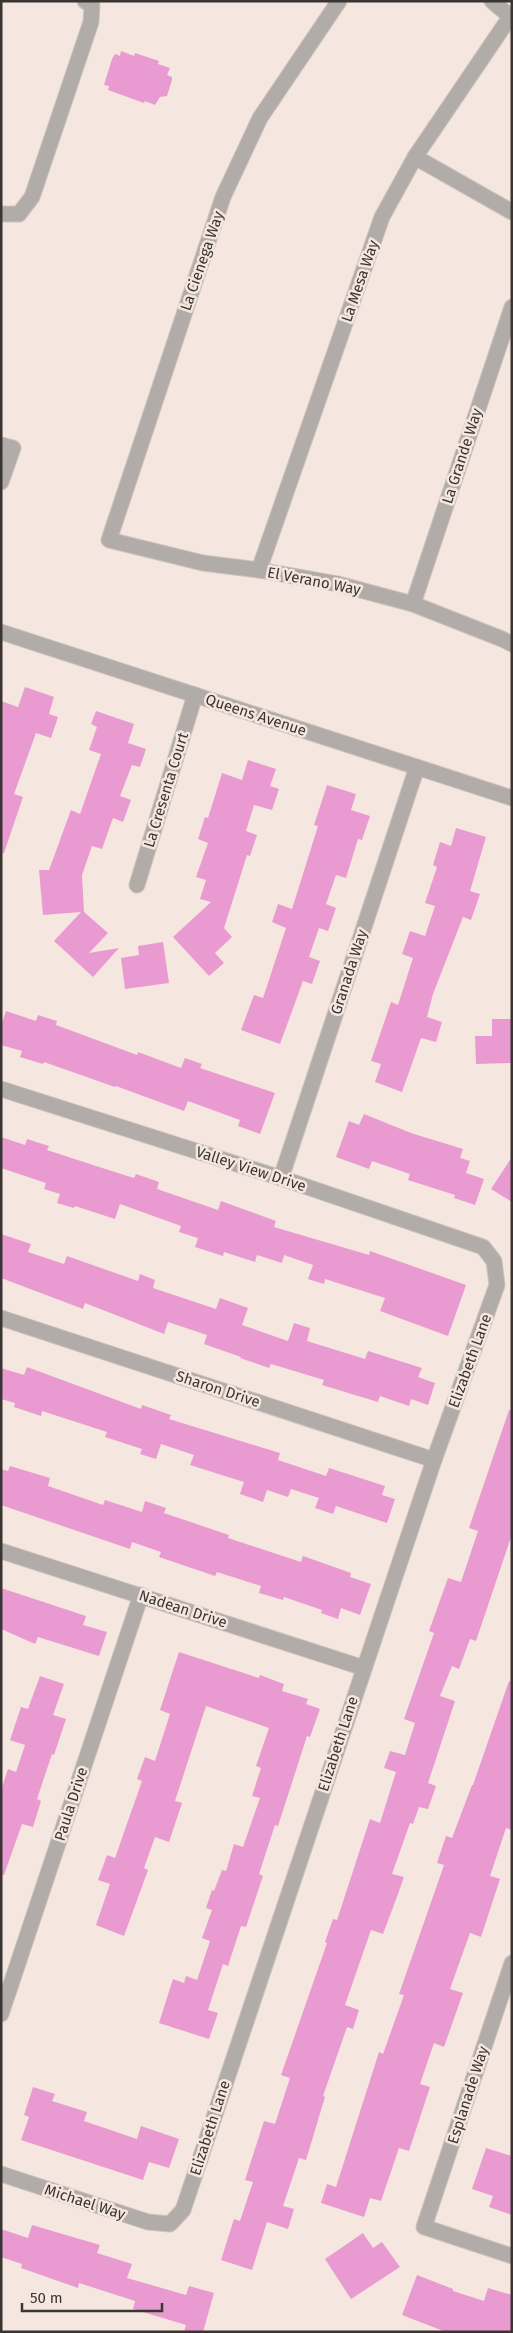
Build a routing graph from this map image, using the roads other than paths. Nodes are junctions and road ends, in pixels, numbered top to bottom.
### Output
1 (85, 1) edge
2 (339, 1) edge
3 (492, 1) edge
4 (511, 17) edge
5 (415, 157) junction
6 (512, 212) edge
7 (1, 214) edge
8 (512, 308) edge
9 (1, 444) edge
10 (1, 482) edge
11 (109, 540) joint
12 (260, 570) junction
13 (413, 604) junction
14 (1, 632) edge
15 (512, 644) edge
16 (195, 695) junction
17 (418, 767) junction
18 (512, 798) edge
19 (137, 885) dead end
20 (1, 1089) edge
21 (281, 1178) junction
22 (494, 1261) joint
23 (1, 1318) edge
24 (434, 1460) junction
25 (1, 1551) edge
26 (141, 1595) junction
27 (364, 1668) junction
28 (512, 1963) edge
29 (506, 2001) edge
30 (1, 2014) edge
31 (1, 2174) edge
32 (170, 2224) joint
33 (512, 2256) edge

1 - 7 street
2 - 11 street, La Cienega Way
3 - 4 street
4 - 5 street, La Mesa Way
5 - 6 street
5 - 12 street, La Mesa Way
8 - 13 street, La Grande Way
9 - 10 street
11 - 12 street, El Verano Way
12 - 13 street, El Verano Way
13 - 15 street, El Verano Way
14 - 16 street, Queens Avenue
16 - 17 street, Queens Avenue
16 - 19 street, La Cresenta Court
17 - 18 street, Queens Avenue
17 - 21 street, Granada Way
20 - 21 street, Valley View Drive
21 - 22 street, Valley View Drive
22 - 24 street, Elizabeth Lane
23 - 24 street, Sharon Drive
24 - 27 street, Elizabeth Lane
25 - 26 street, Nadean Drive
26 - 27 street, Nadean Drive
26 - 30 street, Paula Drive
27 - 32 street, Elizabeth Lane
28 - 29 street, Esplanade Way
29 - 33 street, Esplanade Way
31 - 32 street, Michael Way

